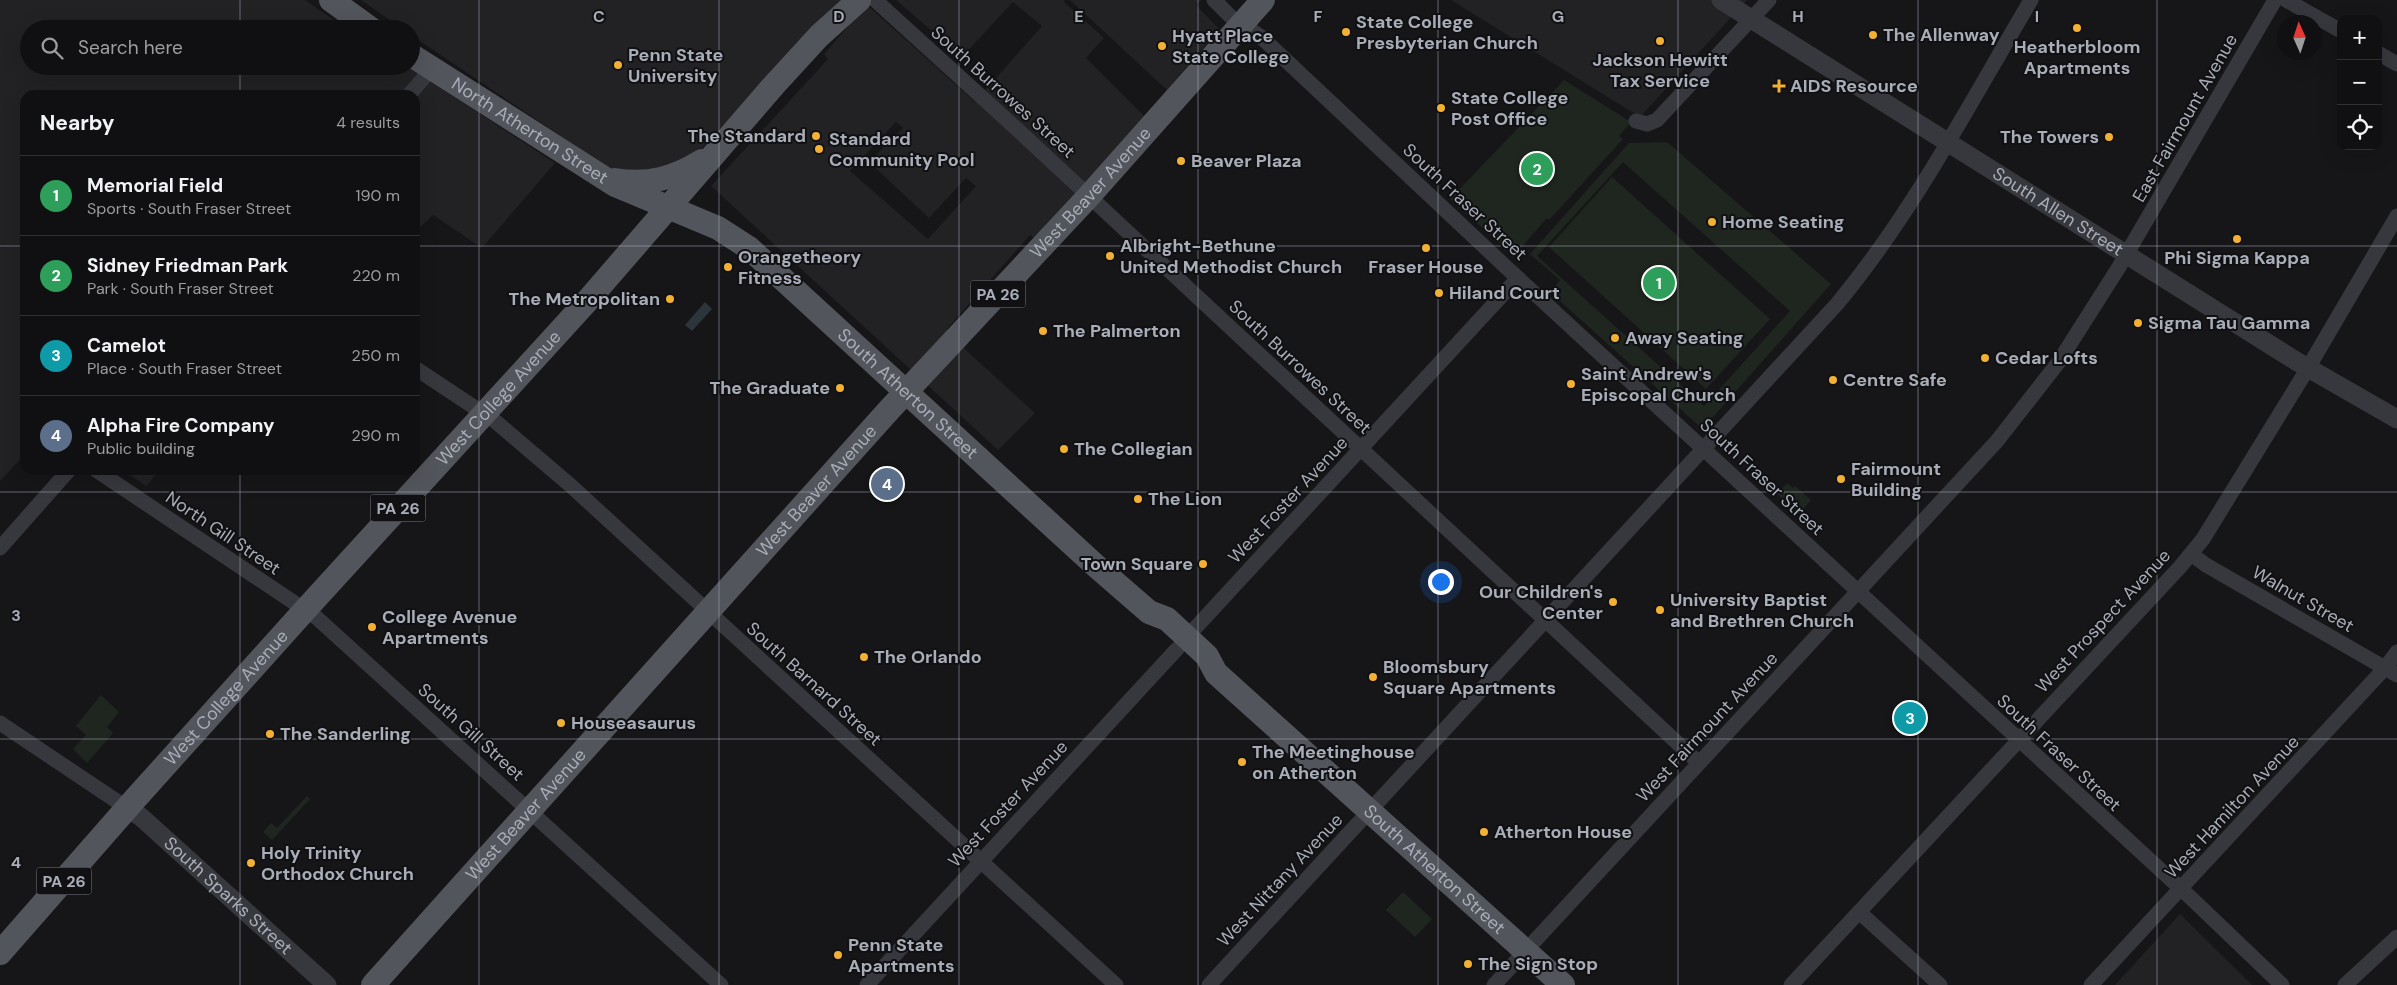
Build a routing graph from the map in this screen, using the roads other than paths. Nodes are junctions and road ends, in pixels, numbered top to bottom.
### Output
1 (331, 0) edge
2 (859, 0) edge
3 (875, 0) edge
4 (1214, 0) edge
5 (1263, 0) edge
6 (1721, 0) edge
7 (1769, 0) edge
8 (2031, 0) edge
9 (2275, 0) edge
10 (2286, 0) edge
11 (1752, 19) junction
12 (359, 20) edge
13 (1242, 23) junction
14 (2337, 29) edge
15 (2382, 55) edge
16 (420, 60) edge
17 (2397, 64) edge
18 (432, 68) junction
19 (413, 90) edge
20 (1636, 121) dead end
21 (1947, 143) junction
22 (722, 148) junction
23 (600, 176) junction
24 (1089, 196) junction
25 (660, 205) junction
26 (2397, 216) edge
27 (2126, 254) junction
28 (1518, 278) junction
29 (2308, 368) junction
30 (420, 371) edge
31 (907, 392) junction
32 (484, 414) junction
33 (2397, 419) edge
34 (1361, 449) junction
35 (1704, 449) junction
36 (66, 475) edge
37 (103, 475) edge
38 (0, 548) edge
39 (2190, 554) junction
40 (1858, 591) junction
41 (305, 610) junction
42 (708, 613) junction
43 (1545, 620) junction
44 (1182, 643) junction
45 (2397, 652) edge
46 (2391, 672) edge
47 (0, 723) edge
48 (2017, 741) junction
49 (1699, 763) junction
50 (127, 808) junction
51 (529, 810) junction
52 (1370, 810) junction
53 (980, 862) junction
54 (2181, 889) junction
55 (1859, 912) junction
56 (2397, 937) edge
57 (1526, 951) junction
58 (0, 953) edge
59 (327, 985) edge
60 (373, 985) edge
61 (722, 985) edge
62 (868, 985) edge
63 (1116, 985) edge
64 (1209, 985) edge
65 (1494, 985) edge
66 (1563, 985) edge
67 (1791, 985) edge
68 (1940, 985) edge
69 (2091, 985) edge
70 (2282, 985) edge
71 (2345, 985) edge

1 - 12 main road
2 - 22 main road, West College Avenue / PA 26
3 - 24 street, South Burrowes Street
4 - 13 street, South Fraser Street
5 - 13 main road, West Beaver Avenue / PA 26
6 - 11 street, South Allen Street
7 - 11 street
8 - 21 street, West Nittany Avenue
9 - 27 street, East Fairmount Avenue
10 - 14 street
11 - 20 street
11 - 21 street, South Allen Street
13 - 24 main road, West Beaver Avenue / PA 26
13 - 28 street, South Fraser Street
15 - 17 street
16 - 18 main road, North Atherton Street
18 - 19 street
18 - 23 main road, North Atherton Street
21 - 27 street, South Allen Street
21 - 35 street, West Nittany Avenue
22 - 23 main road
22 - 25 main road, West College Avenue / PA 26
23 - 25 main road, North Atherton Street
24 - 31 main road, West Beaver Avenue / PA 26
24 - 34 street, South Burrowes Street
25 - 31 main road, South Atherton Street
25 - 32 main road, West College Avenue / PA 26
26 - 29 street, West Prospect Avenue
27 - 29 street, South Allen Street
27 - 40 street, West Fairmount Avenue
28 - 34 street, West Foster Avenue
28 - 35 street, South Fraser Street
29 - 33 street, South Allen Street
29 - 39 street, West Prospect Avenue
30 - 32 street, South Barnard Street
31 - 42 main road, West Beaver Avenue / PA 26
31 - 44 main road, South Atherton Street
32 - 41 main road, West College Avenue / PA 26
32 - 42 street, South Barnard Street
34 - 43 street, South Burrowes Street
34 - 44 street, West Foster Avenue
35 - 40 street, South Fraser Street
35 - 43 street, West Nittany Avenue
36 - 38 street
37 - 41 street, North Gill Street
39 - 46 street, Walnut Street
39 - 48 street, West Prospect Avenue
40 - 48 street, South Fraser Street
40 - 49 street, West Fairmount Avenue
41 - 50 main road, West College Avenue / PA 26
41 - 51 street, South Gill Street
42 - 51 main road, West Beaver Avenue / PA 26
42 - 53 street, South Barnard Street
43 - 49 street, South Burrowes Street
43 - 52 street, West Nittany Avenue
44 - 52 main road, South Atherton Street
44 - 53 street, West Foster Avenue
45 - 46 street, West Hamilton Avenue
46 - 54 street, West Hamilton Avenue
47 - 50 street
48 - 54 street, South Fraser Street
48 - 55 street, West Prospect Avenue
49 - 57 street, West Fairmount Avenue
50 - 58 main road, West College Avenue / PA 26
50 - 59 street, South Sparks Street
51 - 60 main road, West Beaver Avenue / PA 26
51 - 61 street, South Gill Street
52 - 57 main road, South Atherton Street
52 - 64 street, West Nittany Avenue
53 - 62 street, West Foster Avenue
53 - 63 street, South Barnard Street
54 - 69 street, West Hamilton Avenue
54 - 70 street, South Fraser Street
55 - 67 street, West Prospect Avenue
55 - 68 street
56 - 71 street
57 - 65 street, West Fairmount Avenue
57 - 66 main road, South Atherton Street

